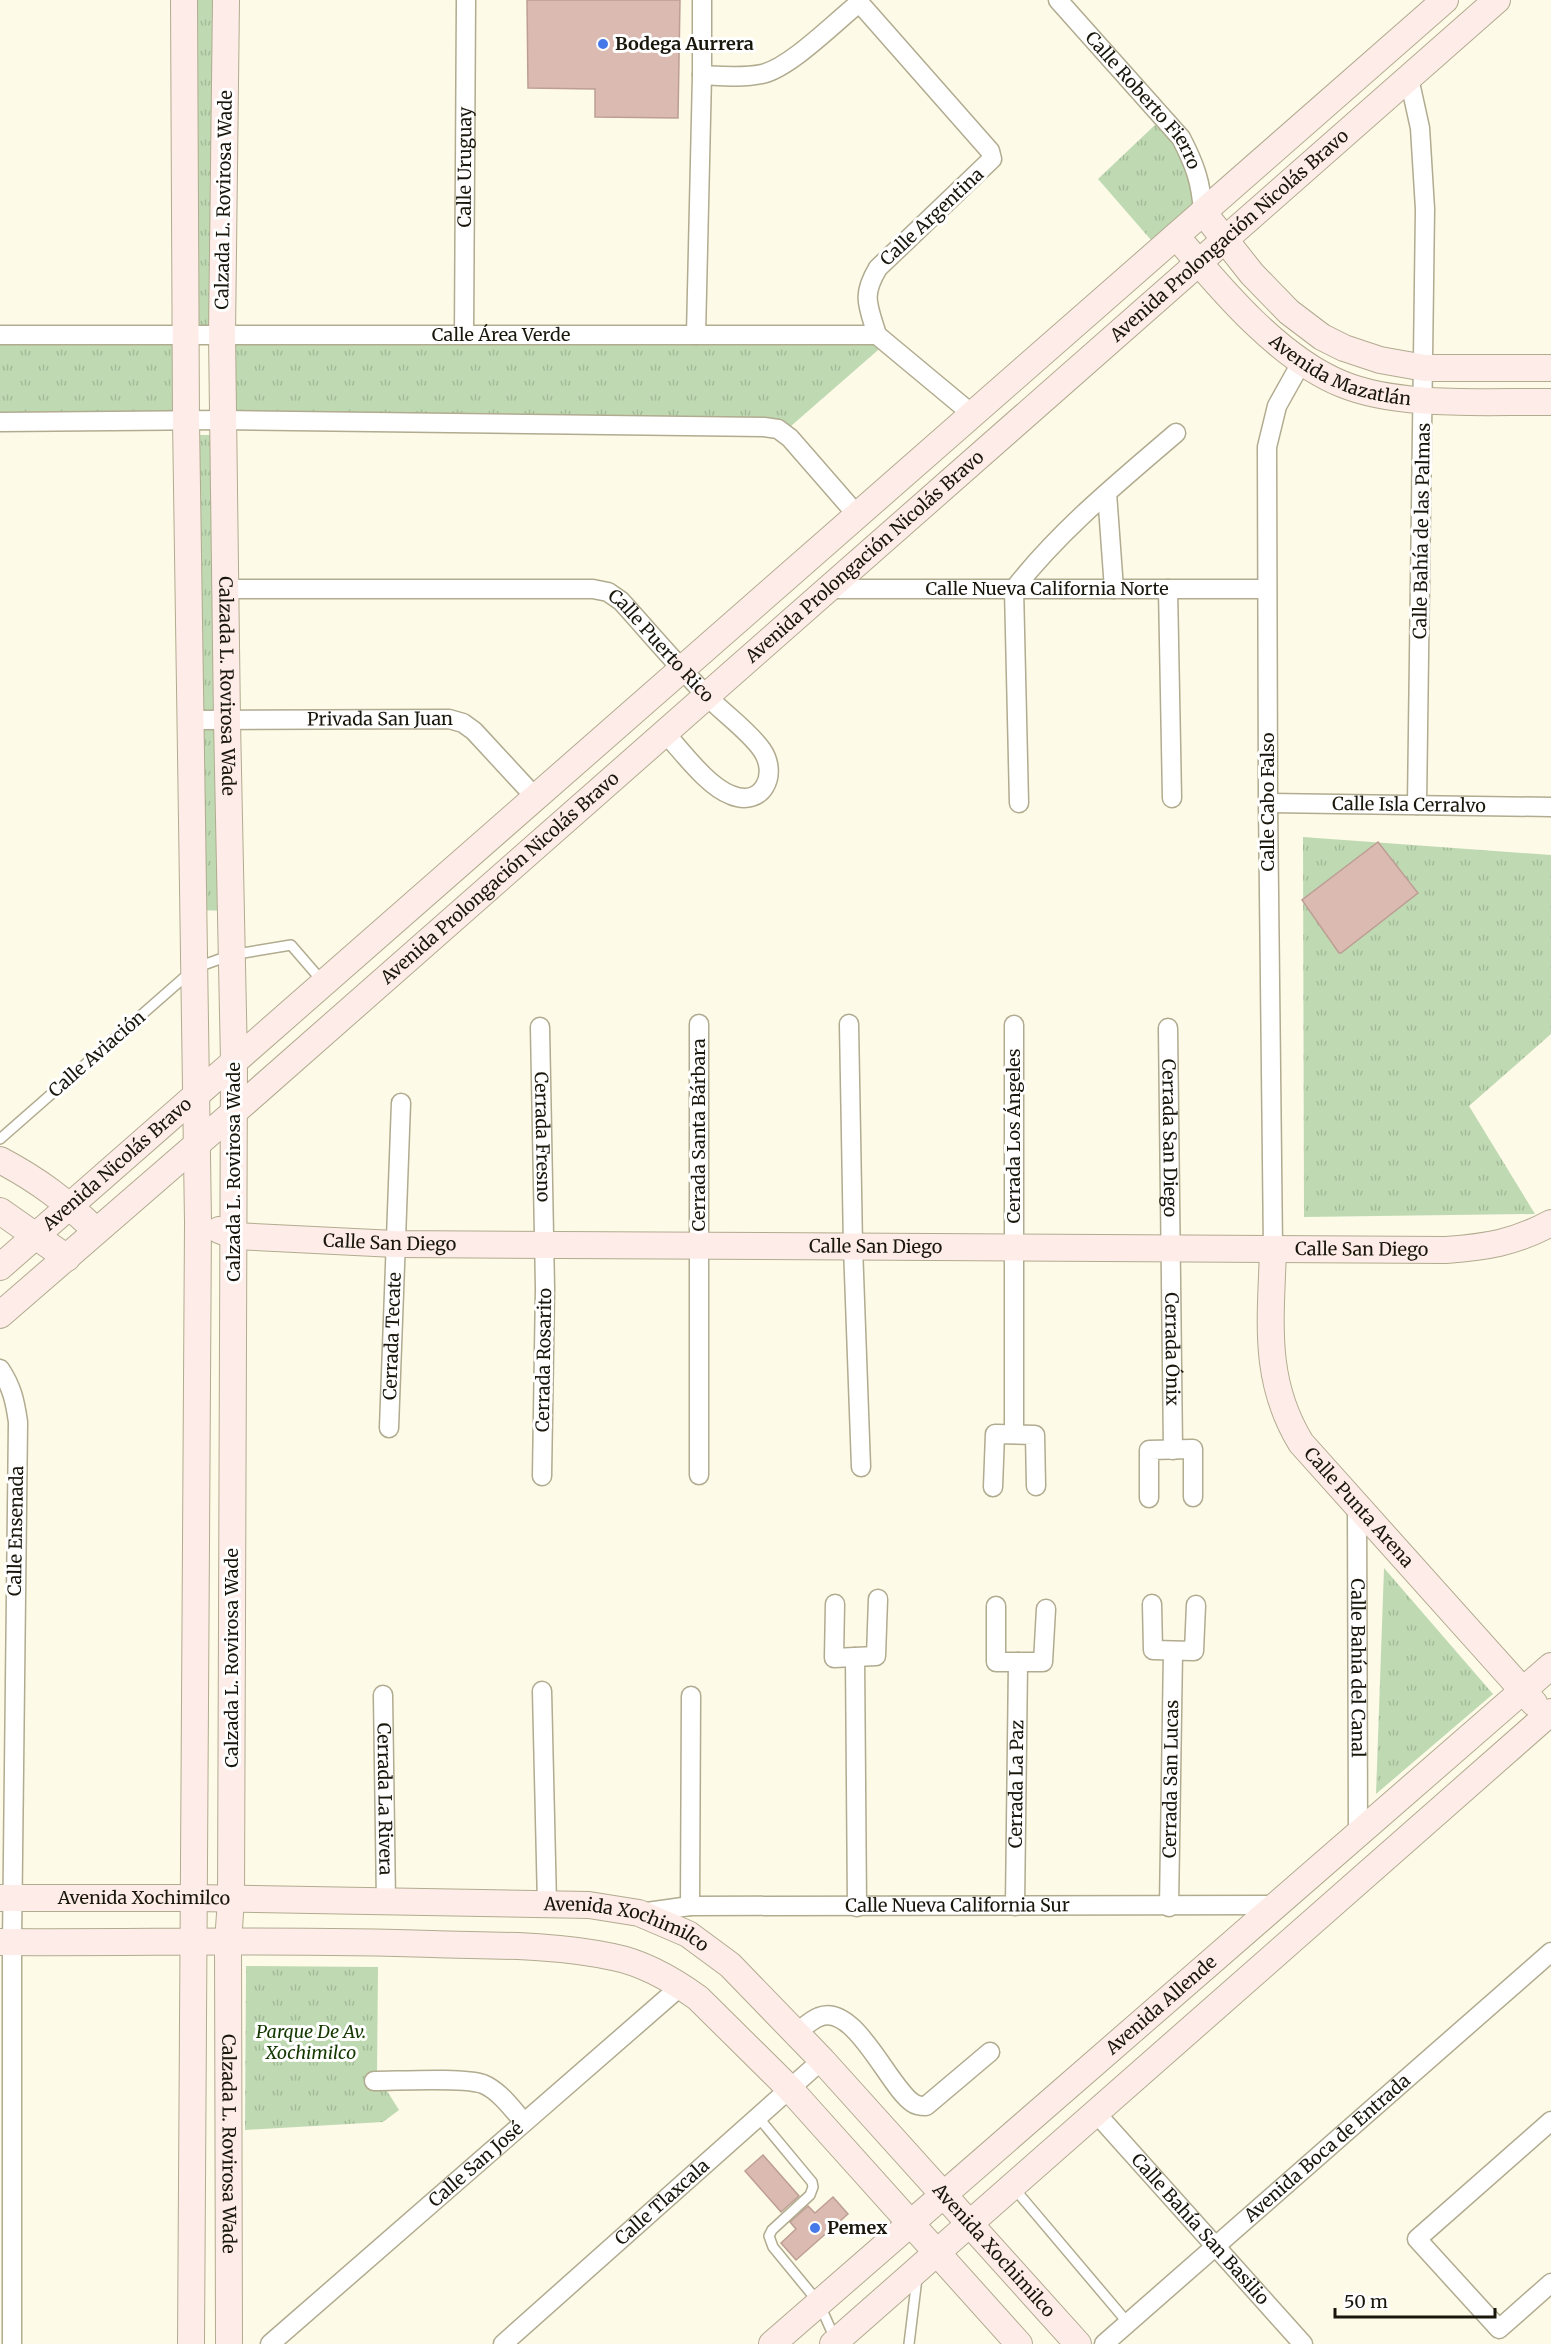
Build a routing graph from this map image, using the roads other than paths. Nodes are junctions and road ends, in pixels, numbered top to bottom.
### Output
1 (184, 0) edge
2 (226, 0) edge
3 (466, 0) edge
4 (702, 0) edge
5 (1058, 0) edge
6 (1445, 0) edge
7 (1497, 0) edge
8 (858, 2) edge
9 (702, 75) junction
10 (1409, 78) junction
11 (1203, 212) junction
12 (1176, 236) junction
13 (1225, 241) junction
14 (1199, 263) junction
15 (186, 334) junction
16 (0, 335) edge
17 (222, 335) junction
18 (464, 335) junction
19 (696, 335) junction
20 (877, 335) junction
21 (1301, 363) junction
22 (1425, 368) junction
23 (1551, 368) edge
24 (1424, 401) junction
25 (1551, 402) edge
26 (972, 414) junction
27 (223, 420) junction
28 (186, 421) junction
29 (0, 422) edge
30 (1176, 433) dead end
31 (1107, 493) junction
32 (857, 514) junction
33 (225, 589) junction
34 (828, 589) junction
35 (1014, 589) junction
36 (1114, 589) junction
37 (1168, 590) junction
38 (1268, 590) junction
39 (682, 669) junction
40 (706, 696) junction
41 (191, 720) junction
42 (226, 721) junction
43 (665, 733) junction
44 (535, 798) junction
45 (1172, 798) dead end
46 (1019, 803) dead end
47 (1268, 803) junction
48 (1418, 805) junction
49 (1551, 807) edge
50 (231, 955) junction
51 (195, 968) junction
52 (324, 983) junction
53 (699, 1024) dead end
54 (849, 1024) dead end
55 (1014, 1025) dead end
56 (540, 1027) dead end
57 (1168, 1028) dead end
58 (234, 1062) junction
59 (197, 1094) junction
60 (401, 1103) dead end
61 (233, 1113) junction
62 (0, 1139) edge
63 (196, 1145) junction
64 (0, 1160) edge
65 (70, 1206) junction
66 (0, 1211) edge
67 (198, 1222) junction
68 (1551, 1223) edge
69 (96, 1232) junction
70 (36, 1235) junction
71 (234, 1236) junction
72 (395, 1244) junction
73 (544, 1245) junction
74 (699, 1246) junction
75 (853, 1246) junction
76 (1014, 1247) junction
77 (1171, 1248) junction
78 (1273, 1249) junction
79 (67, 1258) junction
80 (0, 1267) edge
81 (0, 1315) edge
82 (0, 1370) edge
83 (389, 1428) dead end
84 (1014, 1434) junction
85 (1173, 1450) junction
86 (861, 1467) dead end
87 (699, 1474) dead end
88 (542, 1476) dead end
89 (1036, 1486) dead end
90 (993, 1487) dead end
91 (1193, 1497) dead end
92 (1149, 1498) dead end
93 (1357, 1504) junction
94 (878, 1599) dead end
95 (835, 1604) dead end
96 (1152, 1604) dead end
97 (1196, 1605) dead end
98 (996, 1606) dead end
99 (1046, 1609) dead end
100 (1173, 1651) junction
101 (855, 1657) junction
102 (1018, 1662) junction
103 (1551, 1666) edge
104 (1522, 1690) junction
105 (542, 1691) dead end
106 (383, 1695) dead end
107 (691, 1696) dead end
108 (1549, 1717) edge
109 (1359, 1832) junction
110 (6, 1898) edge
111 (193, 1898) junction
112 (231, 1899) junction
113 (386, 1902) junction
114 (547, 1904) junction
115 (1276, 1905) junction
116 (690, 1906) junction
117 (1015, 1906) junction
118 (857, 1907) junction
119 (1169, 1907) junction
120 (639, 1913) junction
121 (6, 1942) edge
122 (193, 1942) junction
123 (228, 1943) junction
124 (1551, 1952) edge
125 (681, 1986) junction
126 (796, 2033) junction
127 (990, 2052) dead end
128 (822, 2060) junction
129 (374, 2081) dead end
130 (790, 2089) junction
131 (1096, 2113) junction
132 (758, 2117) junction
133 (1551, 2121) edge
134 (524, 2122) junction
135 (1012, 2187) junction
136 (944, 2195) junction
137 (912, 2223) junction
138 (970, 2224) junction
139 (1215, 2246) junction
140 (938, 2253) junction
141 (917, 2270) junction
142 (1551, 2283) edge
143 (819, 2303) junction
144 (1128, 2322) junction
145 (835, 2343) edge
146 (12, 2344) edge
147 (191, 2344) edge
148 (229, 2344) edge
149 (270, 2344) edge
150 (502, 2344) edge
151 (772, 2344) edge
152 (909, 2344) edge
153 (1019, 2344) edge
154 (1077, 2344) edge
155 (1104, 2344) edge
156 (1303, 2344) edge

1 - 15 street, Calzada L. Rovirosa Wade
2 - 17 street, Calzada L. Rovirosa Wade
3 - 18 street, Calle Uruguay
4 - 9 street
5 - 11 street, Calle Roberto Fierro
6 - 11 street, Avenida Prolongación Nicolás Bravo
7 - 10 street, Avenida Prolongación Nicolás Bravo
8 - 9 street, Calle Argentina
8 - 20 street, Calle Argentina
9 - 19 street
10 - 13 street, Avenida Prolongación Nicolás Bravo
10 - 22 street, Calle Bahía de las Palmas
11 - 12 street, Avenida Prolongación Nicolás Bravo
11 - 13 street, Avenida Mazatlán
12 - 14 street, Avenida Mazatlán
12 - 26 street, Avenida Prolongación Nicolás Bravo
13 - 14 street, Avenida Prolongación Nicolás Bravo
13 - 22 street, Avenida Mazatlán
14 - 21 street, Avenida Mazatlán
14 - 34 street, Avenida Prolongación Nicolás Bravo
15 - 16 street, Calle Área Verde
15 - 17 street, Calle Área Verde
15 - 28 street, Calzada L. Rovirosa Wade
17 - 18 street, Calle Área Verde
17 - 27 street, Calzada L. Rovirosa Wade
18 - 19 street, Calle Área Verde
19 - 20 street, Calle Área Verde
20 - 26 street
21 - 24 street, Avenida Mazatlán
21 - 38 street, Calle Cabo Falso
22 - 23 street, Avenida Mazatlán
22 - 24 street, Calle Bahía de las Palmas
24 - 25 street, Avenida Mazatlán
24 - 48 street, Calle Bahía de las Palmas
26 - 32 street, Avenida Prolongación Nicolás Bravo
27 - 28 street
27 - 32 street
27 - 33 street, Calzada L. Rovirosa Wade
28 - 29 street
28 - 41 street, Calzada L. Rovirosa Wade
30 - 31 street
31 - 35 street
31 - 36 street
32 - 39 street, Avenida Prolongación Nicolás Bravo
33 - 39 street, Calle Puerto Rico
33 - 42 street, Calzada L. Rovirosa Wade
34 - 35 street, Calle Nueva California Norte
34 - 40 street, Avenida Prolongación Nicolás Bravo
35 - 36 street, Calle Nueva California Norte
35 - 46 street
36 - 37 street, Calle Nueva California Norte
37 - 38 street, Calle Nueva California Norte
37 - 45 street
38 - 47 street, Calle Cabo Falso
39 - 40 street, Calle Puerto Rico
39 - 44 street, Avenida Prolongación Nicolás Bravo
40 - 43 street, Avenida Prolongación Nicolás Bravo
40 - 43 street, Calle Puerto Rico
41 - 42 street, Privada San Juan
41 - 51 street, Calzada L. Rovirosa Wade
42 - 44 street, Privada San Juan
42 - 50 street, Calzada L. Rovirosa Wade
43 - 61 street, Avenida Prolongación Nicolás Bravo
44 - 52 street, Avenida Prolongación Nicolás Bravo
47 - 48 street, Calle Isla Cerralvo
47 - 78 street, Calle Cabo Falso
48 - 49 street, Calle Isla Cerralvo
50 - 51 lane
50 - 52 lane
50 - 58 street, Calzada L. Rovirosa Wade
51 - 59 street, Calzada L. Rovirosa Wade
51 - 62 lane, Calle Aviación
52 - 58 street, Avenida Prolongación Nicolás Bravo
53 - 74 street, Cerrada Santa Bárbara
54 - 75 street
55 - 76 street, Cerrada Los Ángeles
56 - 73 street, Cerrada Fresno
57 - 77 street, Cerrada San Diego
58 - 59 street, Avenida Nicolás Bravo
58 - 61 street, Calzada L. Rovirosa Wade
59 - 63 street, Calzada L. Rovirosa Wade
59 - 65 street, Avenida Nicolás Bravo
60 - 72 street, Cerrada Tecate
61 - 63 street, Avenida Nicolás Bravo
61 - 71 street, Calzada L. Rovirosa Wade
63 - 67 street, Calzada L. Rovirosa Wade
63 - 69 street, Avenida Nicolás Bravo
64 - 65 street
65 - 69 street
65 - 70 street, Avenida Nicolás Bravo
66 - 70 street
67 - 71 street, Calle San Diego
67 - 111 street, Calzada L. Rovirosa Wade
68 - 78 street, Calle San Diego
69 - 79 street, Avenida Nicolás Bravo
70 - 79 street
70 - 80 street, Avenida Nicolás Bravo
71 - 72 street, Calle San Diego
71 - 112 street, Calzada L. Rovirosa Wade
72 - 73 street, Calle San Diego
72 - 83 street, Cerrada Tecate
73 - 74 street, Calle San Diego
73 - 88 street, Cerrada Rosarito
74 - 75 street, Calle San Diego
74 - 87 street, Cerrada Santa Bárbara
75 - 76 street, Calle San Diego
75 - 86 street
76 - 77 street, Calle San Diego
76 - 84 street, Cerrada Los Ángeles
77 - 78 street, Calle San Diego
77 - 85 street, Cerrada Ónix
78 - 93 street, Calle Punta Arena
79 - 81 street, Avenida Nicolás Bravo
82 - 110 street, Calle Ensenada
84 - 89 street
84 - 90 street
85 - 91 street
85 - 92 street
93 - 104 street, Calle Punta Arena
93 - 109 street, Calle Bahía del Canal
94 - 101 street
95 - 101 street
96 - 100 street
97 - 100 street
98 - 102 street
99 - 102 street
100 - 119 street, Cerrada San Lucas
101 - 118 street
102 - 117 street, Cerrada La Paz
103 - 104 street, Avenida Allende
104 - 108 street, Calle Punta Arena
104 - 109 street, Avenida Allende
105 - 114 street
106 - 113 street, Cerrada La Rivera
107 - 116 street
108 - 131 street, Avenida Allende
109 - 115 street, Avenida Allende
110 - 111 street, Avenida Xochimilco
110 - 121 street, Calle Ensenada
111 - 112 street, Avenida Xochimilco
111 - 122 street, Calzada L. Rovirosa Wade
112 - 113 street, Avenida Xochimilco
112 - 123 street, Calzada L. Rovirosa Wade
113 - 114 street, Avenida Xochimilco
114 - 120 street, Avenida Xochimilco
115 - 119 street, Calle Nueva California Sur
115 - 136 street, Avenida Allende
116 - 118 street, Calle Nueva California Sur
116 - 120 street, Calle Nueva California Sur
117 - 118 street, Calle Nueva California Sur
117 - 119 street, Calle Nueva California Sur
120 - 126 street, Avenida Xochimilco
121 - 122 street, Avenida Xochimilco
121 - 146 street, Calle Ensenada
122 - 123 street, Avenida Xochimilco
122 - 147 street, Calzada L. Rovirosa Wade
123 - 125 street, Avenida Xochimilco
123 - 148 street, Calzada L. Rovirosa Wade
124 - 139 street, Avenida Boca de Entrada
125 - 130 street, Avenida Xochimilco
125 - 134 street, Calle San José
126 - 127 street
126 - 128 street, Avenida Xochimilco
128 - 130 street, Calle Tlaxcala
128 - 136 street, Avenida Xochimilco
129 - 134 street
130 - 132 street, Calle Tlaxcala
130 - 137 street, Avenida Xochimilco
131 - 135 street, Avenida Allende
131 - 139 street, Calle Bahía San Basilio
132 - 143 lane
132 - 150 street, Calle Tlaxcala
133 - 142 street
134 - 149 street, Calle San José
135 - 138 street, Avenida Allende
135 - 144 lane
136 - 137 street, Avenida Allende
136 - 138 street, Avenida Xochimilco
137 - 140 street, Avenida Xochimilco
137 - 143 street, Avenida Allende
138 - 140 street, Avenida Allende
138 - 154 street, Avenida Xochimilco
139 - 144 street, Avenida Boca de Entrada
139 - 156 street, Calle Bahía San Basilio
140 - 141 street, Avenida Allende
140 - 153 street, Avenida Xochimilco
141 - 145 street, Avenida Allende
141 - 152 lane
143 - 145 lane
143 - 151 street, Avenida Allende
144 - 155 street, Avenida Boca de Entrada

